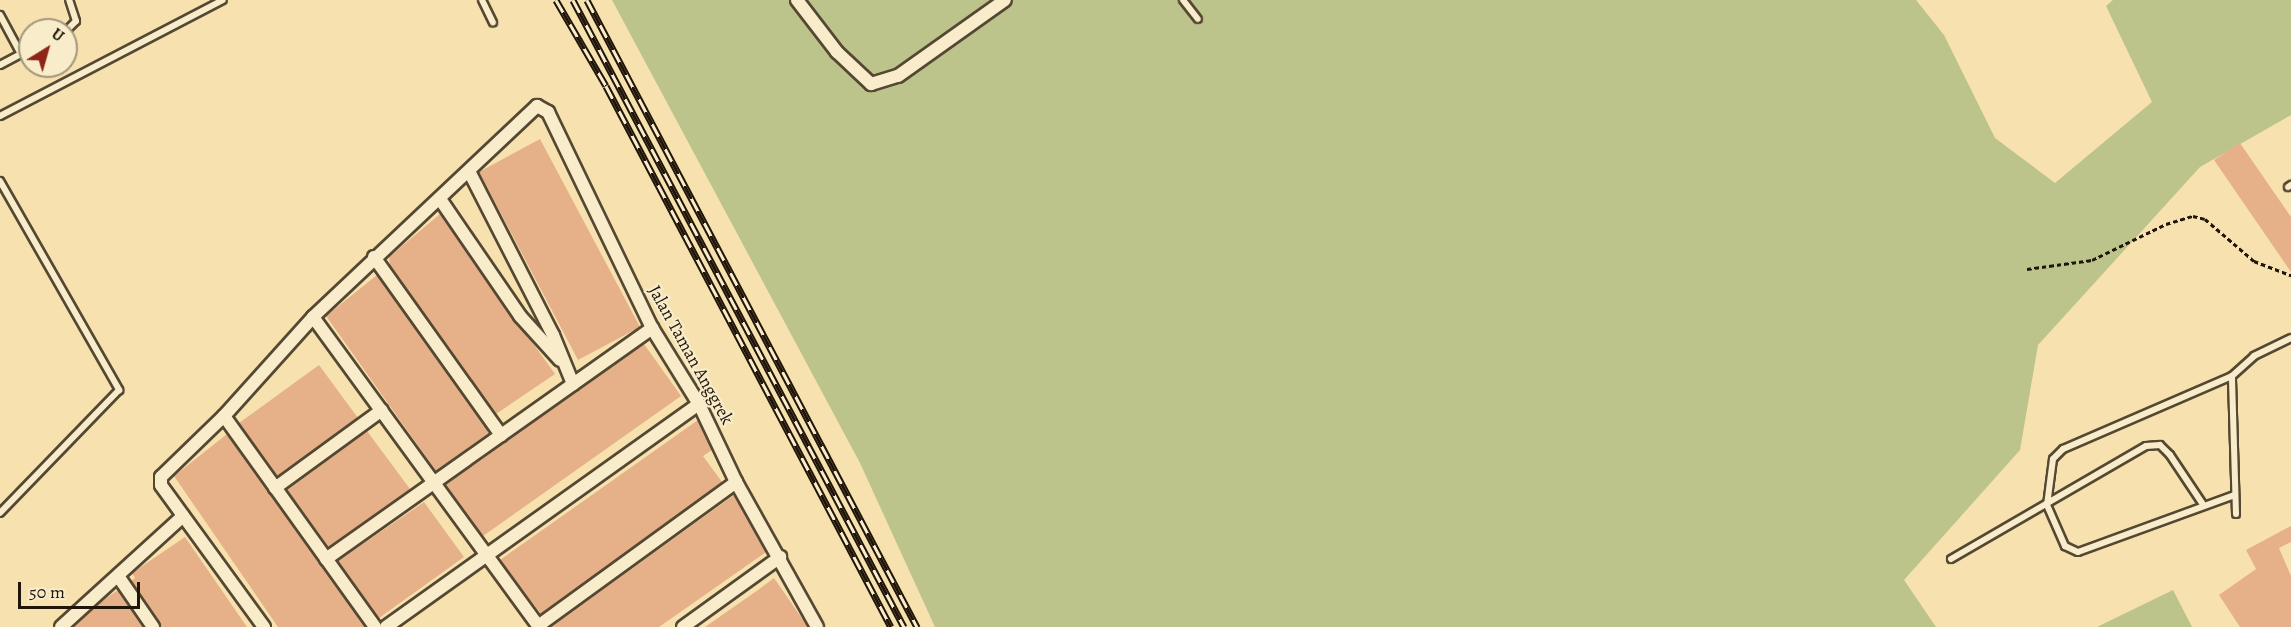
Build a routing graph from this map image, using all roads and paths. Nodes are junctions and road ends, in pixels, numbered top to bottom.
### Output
1 (69, 0) edge
2 (223, 0) edge
3 (482, 0) edge
4 (797, 0) edge
5 (1005, 0) edge
6 (1183, 0) edge
7 (0, 15) edge
8 (75, 18) edge
9 (1198, 19) dead end
10 (494, 23) dead end
11 (18, 48) edge
12 (18, 56) edge
13 (0, 65) edge
14 (0, 116) edge
15 (470, 173) junction
16 (0, 181) edge
17 (440, 199) junction
18 (375, 257) junction
19 (2027, 269) dead end
20 (2291, 275) edge
21 (313, 317) junction
22 (652, 328) junction
23 (2291, 338) edge
24 (560, 360) junction
25 (2232, 376) junction
26 (573, 384) junction
27 (699, 404) junction
28 (382, 410) junction
29 (224, 416) junction
30 (501, 435) junction
31 (435, 482) junction
32 (736, 482) junction
33 (275, 488) junction
34 (2235, 495) junction
35 (2047, 505) junction
36 (2204, 506) junction
37 (0, 513) edge
38 (2236, 514) dead end
39 (183, 516) junction
40 (486, 554) junction
41 (780, 557) junction
42 (326, 559) junction
43 (1951, 559) dead end
44 (118, 576) junction
45 (538, 626) edge
46 (61, 627) edge
47 (153, 627) edge
48 (264, 627) edge
49 (375, 627) edge
50 (386, 627) edge
51 (683, 627) edge
52 (817, 627) edge

1 - 8 lane
2 - 14 lane
3 - 10 lane
4 - 5 street
6 - 9 lane
7 - 11 lane
12 - 13 lane
15 - 17 street
15 - 22 street, Jalan Taman Anggrek
15 - 24 street
16 - 37 lane
17 - 18 street
17 - 24 street
18 - 21 street
18 - 30 street
19 - 20 path
21 - 28 street
21 - 29 street
22 - 26 street
22 - 27 street, Jalan Taman Anggrek
23 - 25 lane
24 - 26 street
25 - 34 lane
25 - 35 lane
26 - 30 street
27 - 32 street, Jalan Taman Anggrek
27 - 40 street
28 - 31 street
28 - 33 street
29 - 33 street
29 - 39 street
30 - 31 street
31 - 40 street
31 - 42 street
32 - 41 street, Jalan Taman Anggrek
32 - 45 street
33 - 42 street
34 - 36 lane
34 - 38 lane
35 - 36 lane
35 - 36 lane
35 - 43 lane
39 - 44 street
39 - 48 street
40 - 45 street
40 - 50 street
41 - 51 street
41 - 52 street, Jalan Taman Anggrek
42 - 49 street
44 - 46 street
44 - 47 street

